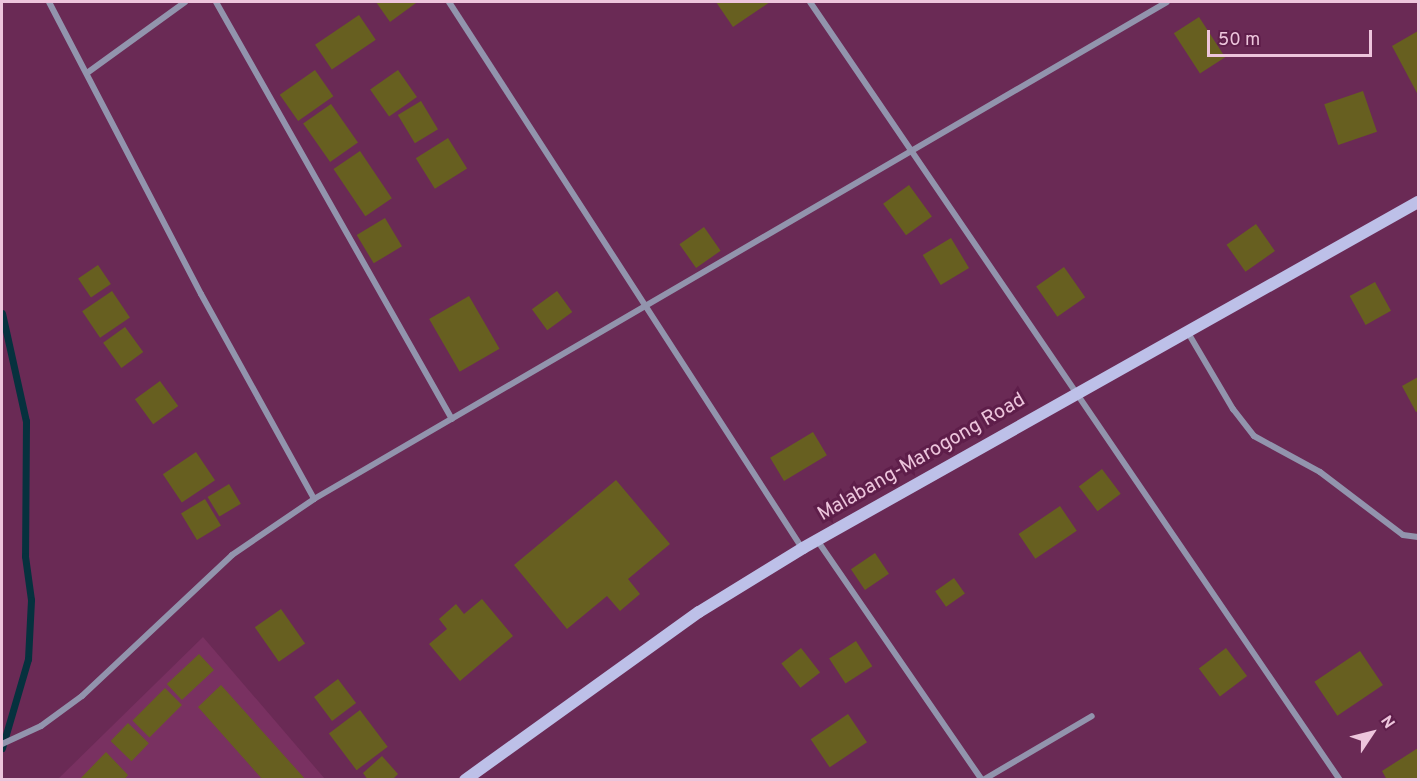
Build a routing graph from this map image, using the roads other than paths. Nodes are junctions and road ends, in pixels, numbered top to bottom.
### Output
1 (49, 2) edge
2 (185, 2) edge
3 (216, 2) edge
4 (449, 2) edge
5 (810, 2) edge
6 (1167, 2) edge
7 (87, 73) junction
8 (915, 150) junction
9 (1419, 202) edge
10 (647, 304) junction
11 (1187, 331) junction
12 (1077, 392) junction
13 (452, 419) junction
14 (314, 500) junction
15 (1419, 537) edge
16 (817, 540) junction
17 (803, 548) junction
18 (1092, 716) dead end
19 (2, 744) edge
20 (465, 780) edge
21 (982, 780) edge
22 (1340, 780) edge

1 - 7 street
2 - 7 street
3 - 13 street
4 - 10 street
5 - 8 street
6 - 8 street
7 - 14 street
8 - 10 street
8 - 12 street
9 - 11 main road, Malabang-Marogong Road
10 - 13 street
10 - 17 street
11 - 12 main road, Malabang-Marogong Road
11 - 15 street
12 - 16 main road, Malabang-Marogong Road
12 - 22 street
13 - 14 street
14 - 19 street
16 - 17 main road, Malabang-Marogong Road
16 - 21 street
17 - 20 main road, Malabang-Marogong Road
18 - 21 street

